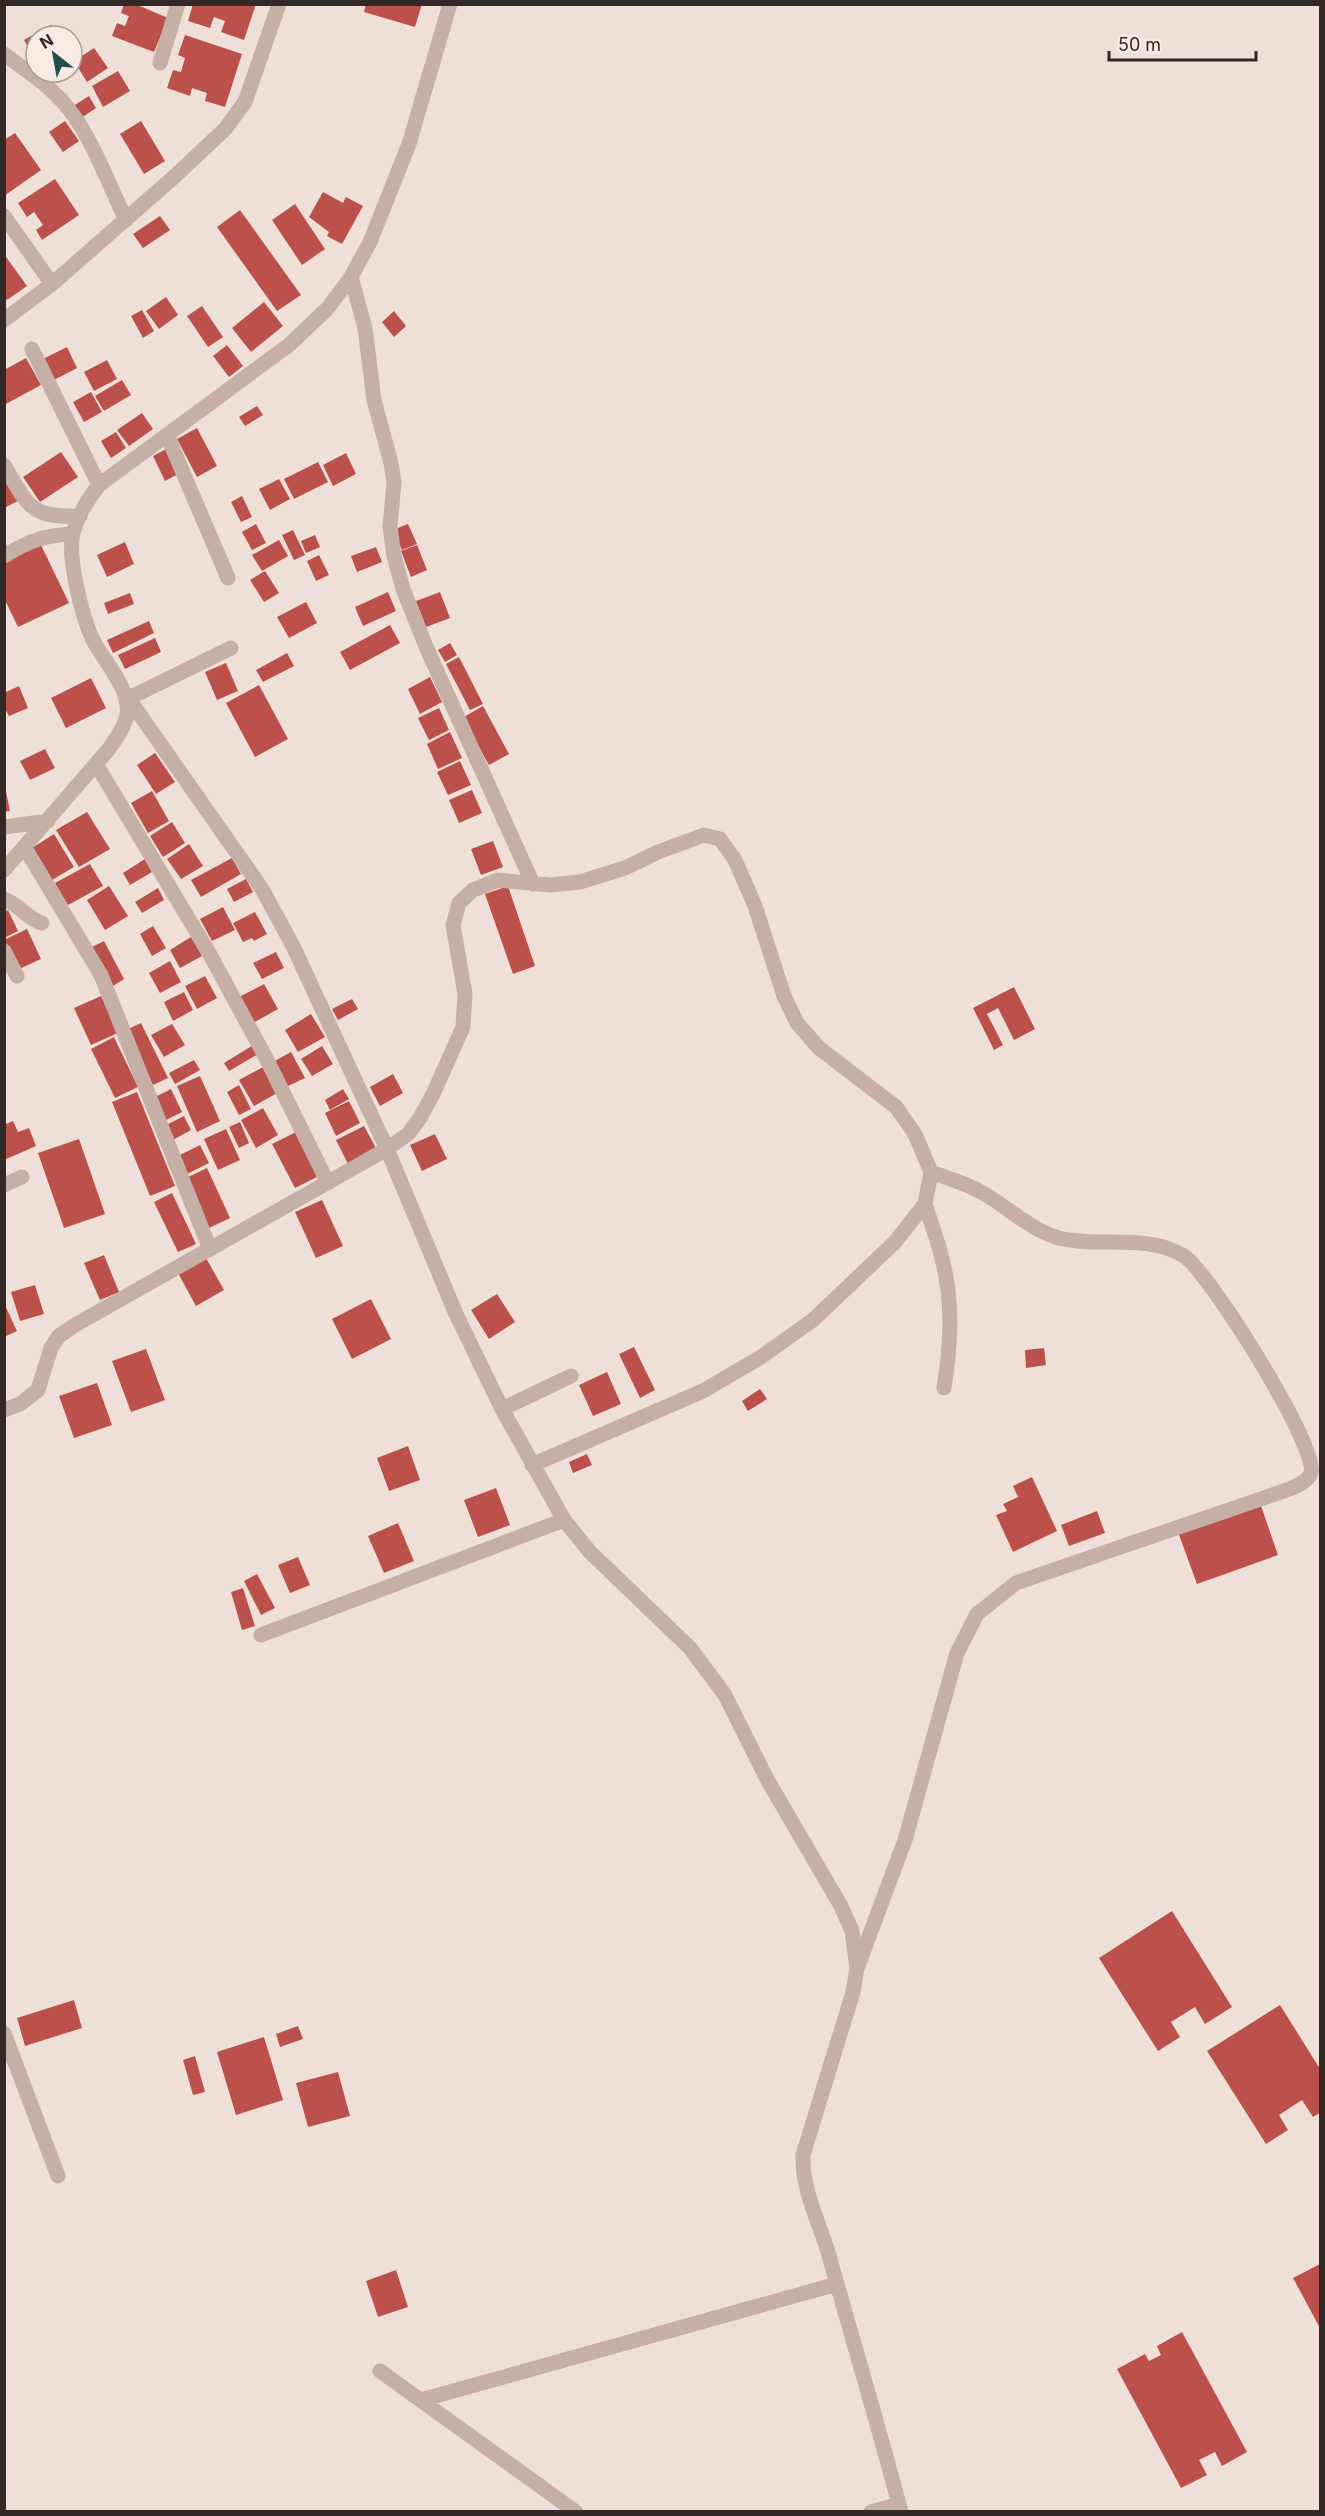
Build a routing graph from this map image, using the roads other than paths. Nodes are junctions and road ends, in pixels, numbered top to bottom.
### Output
1 (178, 4) edge
2 (279, 4) edge
3 (450, 4) edge
4 (4, 54) edge
5 (160, 63) dead end
6 (4, 216) edge
7 (126, 220) junction
8 (351, 278) junction
9 (52, 284) junction
10 (4, 320) edge
11 (32, 349) dead end
12 (167, 435) junction
13 (4, 465) edge
14 (99, 485) junction
15 (80, 516) junction
16 (73, 534) junction
17 (4, 556) edge
18 (228, 578) dead end
19 (231, 648) dead end
20 (127, 695) junction
21 (96, 764) junction
22 (48, 821) junction
23 (4, 827) edge
24 (25, 848) junction
25 (4, 870) edge
26 (533, 884) junction
27 (4, 899) edge
28 (42, 923) dead end
29 (4, 951) edge
30 (17, 976) dead end
31 (387, 1149) junction
32 (931, 1172) junction
33 (22, 1177) dead end
34 (328, 1183) junction
35 (4, 1185) edge
36 (925, 1204) junction
37 (210, 1249) junction
38 (572, 1376) dead end
39 (944, 1388) dead end
40 (502, 1409) junction
41 (4, 1410) edge
42 (532, 1465) junction
43 (564, 1520) junction
44 (261, 1635) dead end
45 (857, 1968) junction
46 (4, 2033) edge
47 (58, 2176) dead end
48 (837, 2284) junction
49 (380, 2371) dead end
50 (421, 2400) junction
51 (900, 2508) edge
52 (576, 2511) edge
53 (871, 2511) edge

1 - 5 street
2 - 7 street
3 - 8 street
4 - 7 street
6 - 9 street
7 - 9 street
8 - 12 street
8 - 26 street
9 - 10 street
11 - 14 street
12 - 14 street
12 - 18 street
13 - 15 street
14 - 15 street
15 - 16 street
16 - 17 street
16 - 20 street
19 - 20 street
20 - 21 street
20 - 31 street
21 - 22 street
21 - 34 street
22 - 23 street
22 - 24 street
24 - 25 street
24 - 37 street
26 - 31 street
26 - 32 street
27 - 28 street
29 - 30 street
31 - 34 street
31 - 40 street
32 - 36 street
32 - 45 street
33 - 35 street
34 - 37 street
36 - 39 street
36 - 42 street
37 - 41 street
38 - 40 street
40 - 42 street
42 - 43 street
43 - 44 street
43 - 45 street
45 - 48 street
46 - 47 street
48 - 50 street
48 - 51 street
49 - 50 street
50 - 52 street
51 - 53 street

